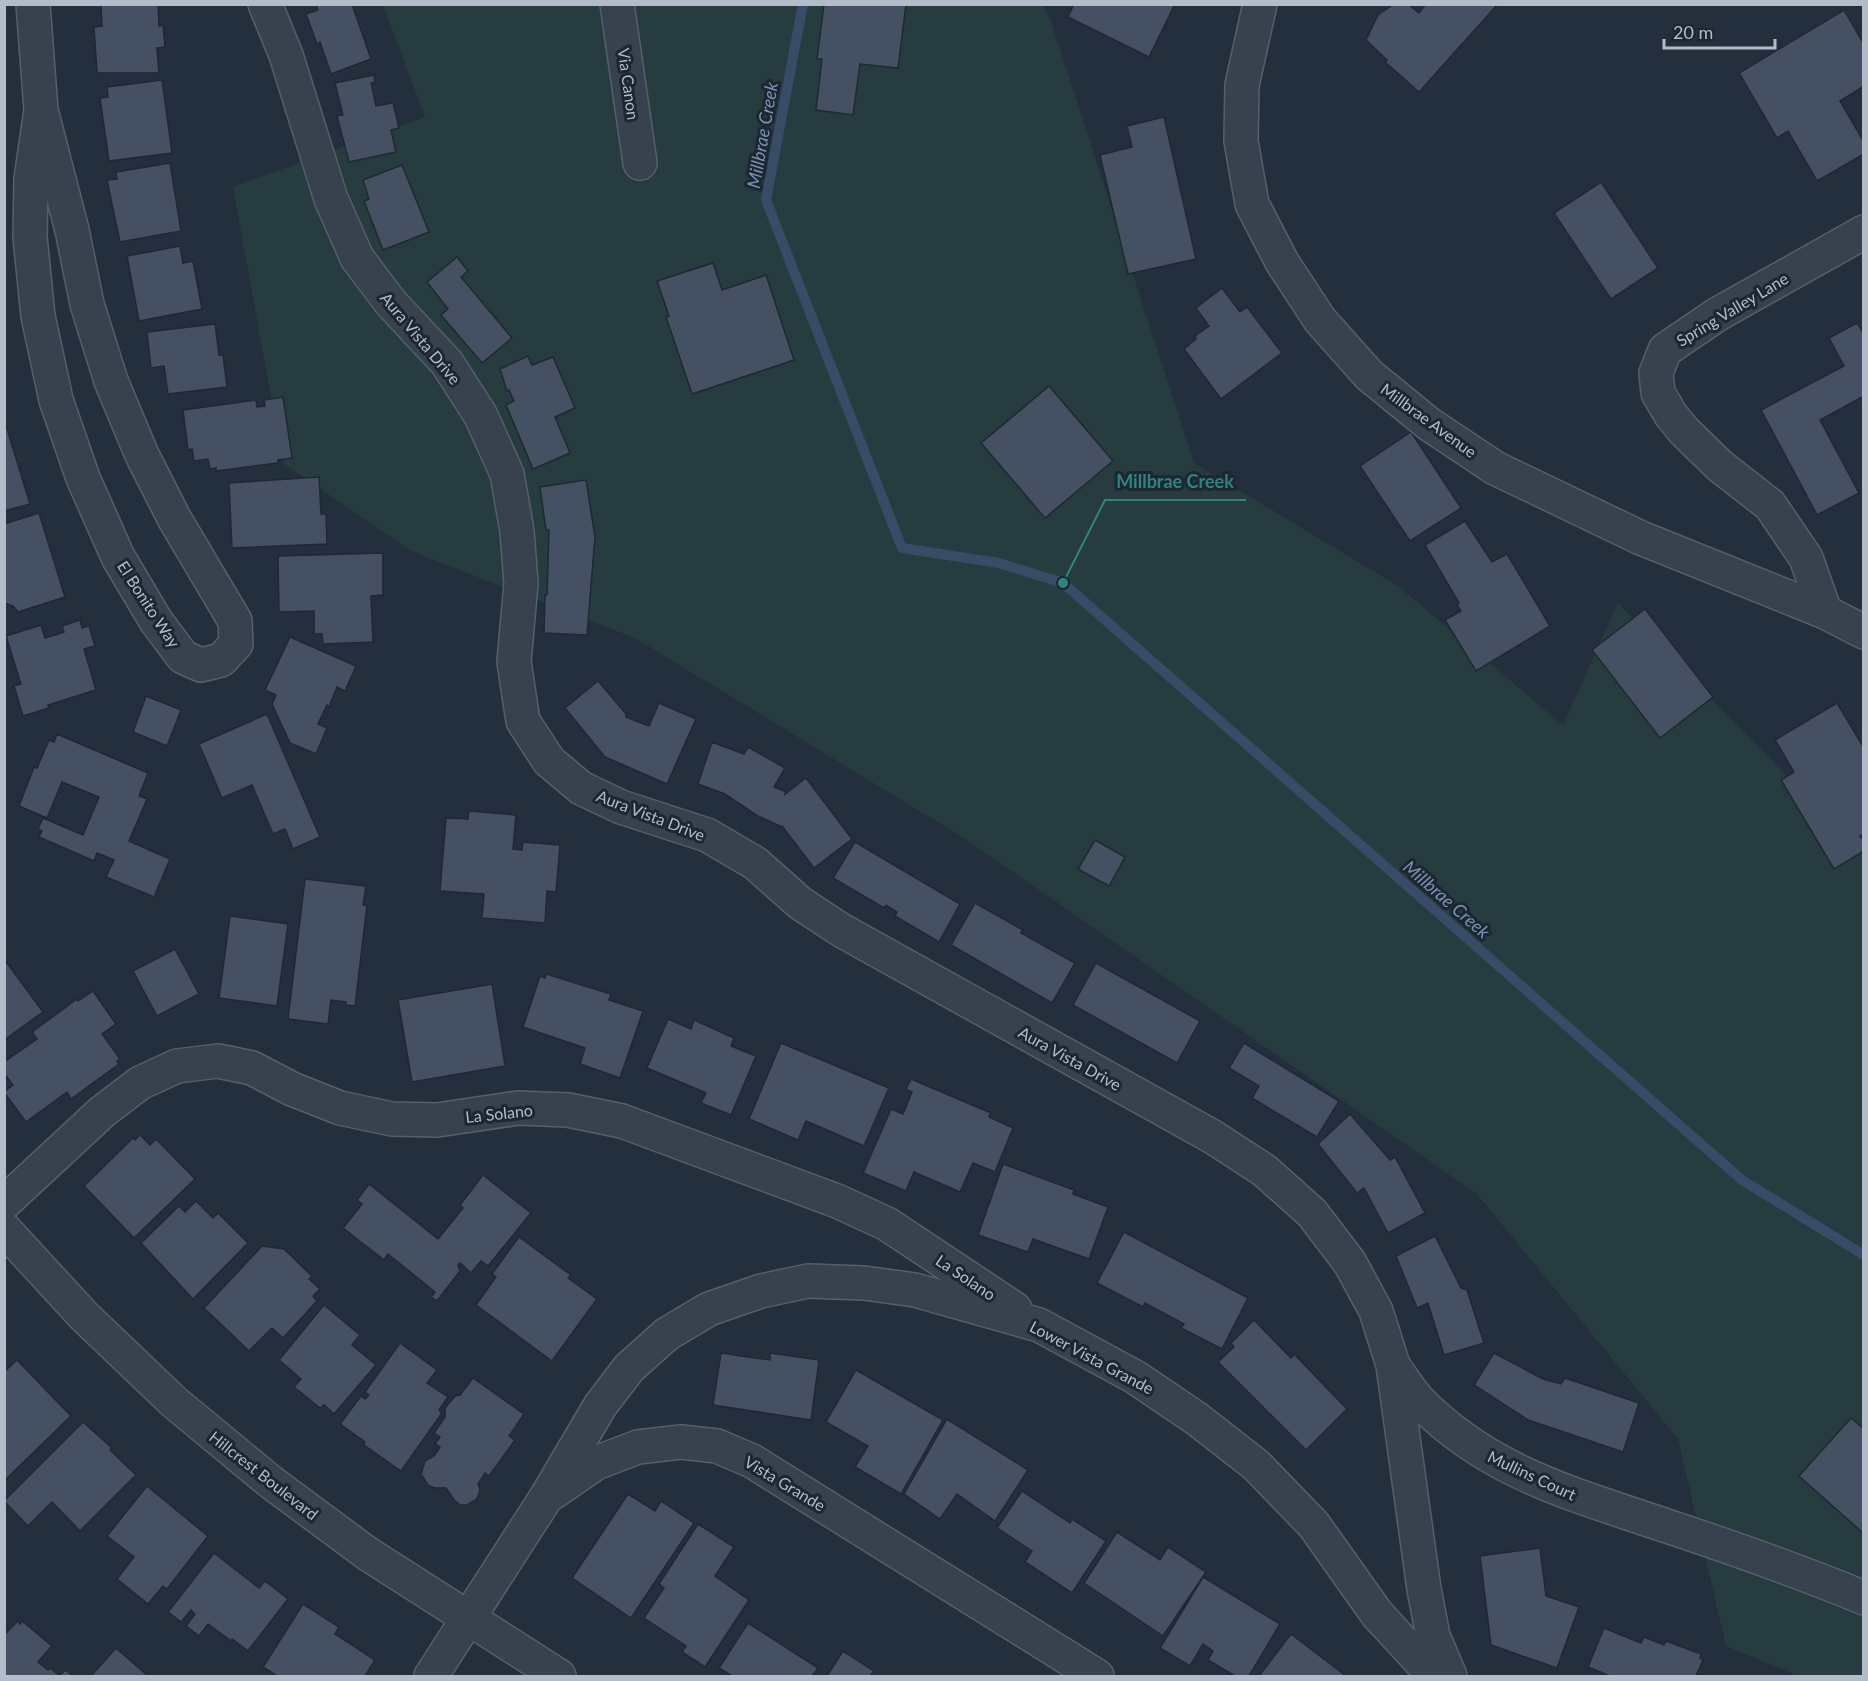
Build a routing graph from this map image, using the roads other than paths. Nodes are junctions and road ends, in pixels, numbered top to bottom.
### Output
1 (33, 4) edge
2 (265, 4) edge
3 (617, 4) edge
4 (1260, 4) edge
5 (41, 110) junction
6 (640, 163) dead end
7 (1863, 232) edge
8 (1825, 612) junction
9 (1863, 632) edge
10 (4, 1203) edge
11 (4, 1229) edge
12 (1038, 1325) junction
13 (1393, 1365) junction
14 (547, 1496) junction
15 (1863, 1598) edge
16 (467, 1619) junction
17 (431, 1677) edge
18 (559, 1677) edge
19 (1098, 1677) edge
20 (1434, 1677) edge
21 (1450, 1677) edge

1 - 5 street, El Bonito Way
2 - 13 street, Aura Vista Drive
3 - 6 street, Via Canon
4 - 8 street, Millbrae Avenue
5 - 5 street, El Bonito Way
7 - 8 street, Spring Valley Lane
8 - 9 street, Millbrae Avenue
10 - 12 street, La Solano
11 - 16 street, Hillcrest Boulevard
12 - 14 street, Lower Vista Grande
12 - 20 street, Lower Vista Grande
13 - 15 street, Mullins Court
13 - 21 street
14 - 16 street, Vista Grande
14 - 19 street, Vista Grande
16 - 17 street, Vista Grande
16 - 18 street, Hillcrest Boulevard

